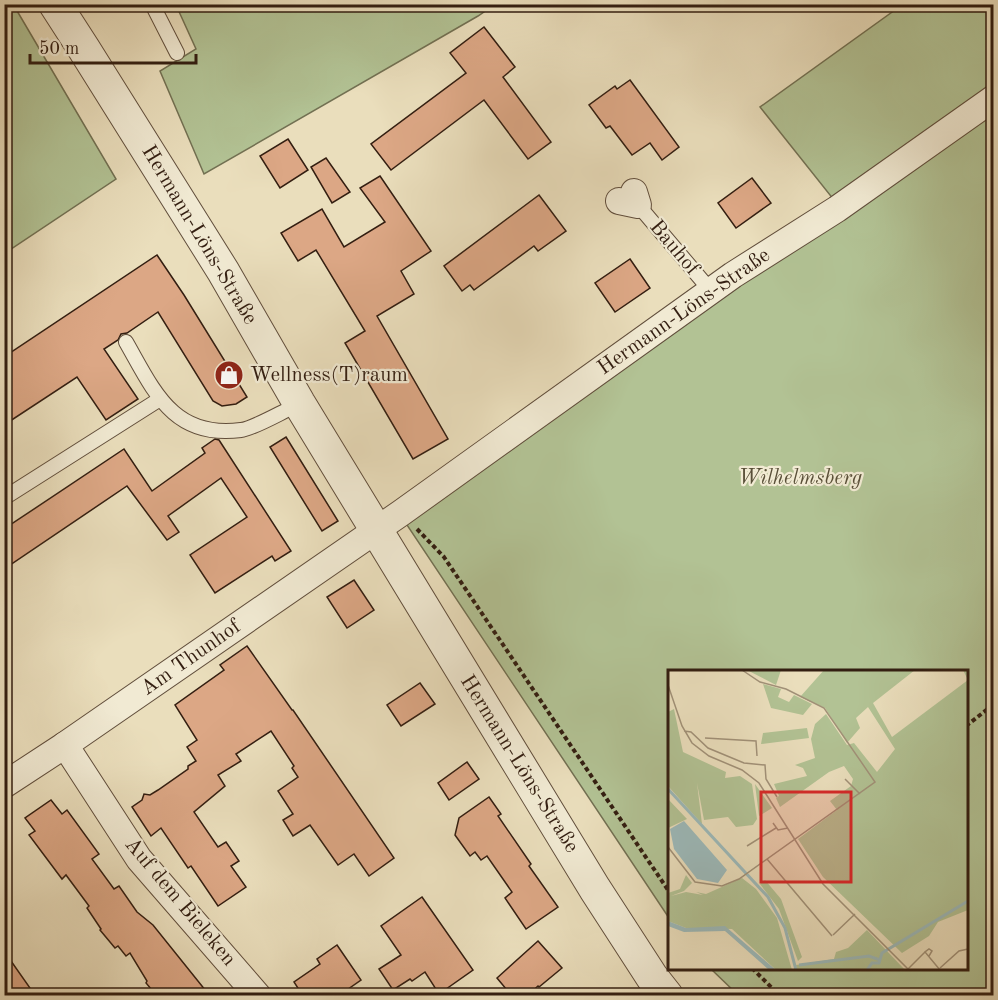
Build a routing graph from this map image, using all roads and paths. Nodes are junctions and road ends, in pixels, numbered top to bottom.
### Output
1 (54, 4) edge
2 (152, 4) edge
3 (177, 53) dead end
4 (993, 98) edge
5 (630, 199) dead end
6 (711, 291) junction
7 (126, 342) dead end
8 (160, 399) junction
9 (299, 403) junction
10 (4, 498) edge
11 (389, 521) junction
12 (993, 704) edge
13 (968, 724) edge
14 (65, 745) junction
15 (4, 785) edge
16 (668, 892) edge
17 (753, 970) edge
18 (258, 996) edge
19 (667, 996) edge
20 (780, 996) edge

1 - 9 street, Hermann-Löns-Straße
2 - 3 lane
4 - 6 street, Hermann-Löns-Straße
5 - 6 lane, Bauhof
6 - 11 street, Hermann-Löns-Straße
7 - 8 lane
8 - 9 lane
8 - 10 lane
9 - 11 street, Hermann-Löns-Straße
11 - 14 street, Am Thunhof
11 - 16 path
11 - 19 street, Hermann-Löns-Straße
12 - 13 path
14 - 15 street, Am Thunhof
14 - 18 street, Auf dem Bieleken
17 - 20 path

